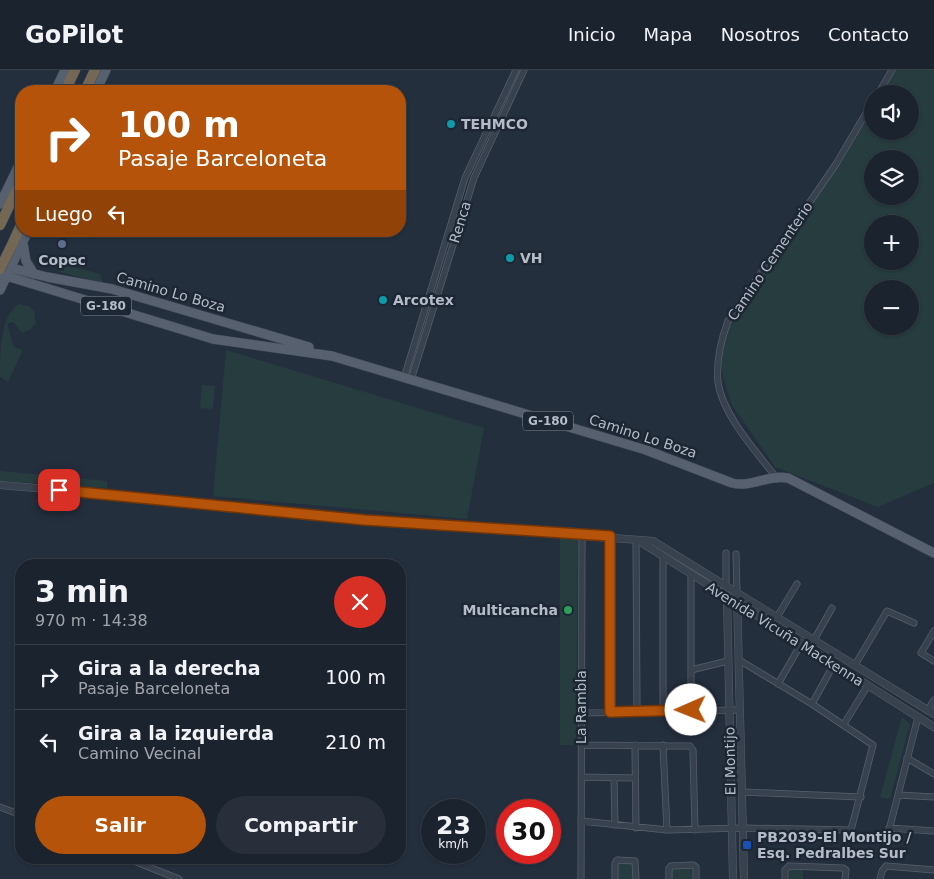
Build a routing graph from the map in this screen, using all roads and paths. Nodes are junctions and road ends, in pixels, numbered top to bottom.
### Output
1 (65, 70) edge
2 (75, 70) edge
3 (95, 70) edge
4 (106, 70) edge
5 (516, 70) edge
6 (524, 70) edge
7 (892, 70) edge
8 (58, 85) edge
9 (68, 85) edge
10 (88, 85) edge
11 (99, 85) edge
12 (883, 85) edge
13 (864, 117) edge
14 (15, 173) edge
15 (15, 194) edge
16 (0, 204) edge
17 (0, 225) edge
18 (449, 228) junction
19 (457, 230) junction
20 (18, 237) edge
21 (26, 237) edge
22 (23, 243) junction
23 (14, 250) junction
24 (0, 253) edge
25 (0, 265) edge
26 (4, 272) edge
27 (34, 274) junction
28 (0, 290) edge
29 (159, 302) junction
30 (153, 320) junction
31 (421, 323) junction
32 (428, 325) junction
33 (332, 356) junction
34 (408, 379) junction
35 (776, 477) junction
36 (0, 485) edge
37 (582, 536) junction
38 (610, 536) junction
39 (636, 540) junction
40 (726, 553) dead end
41 (934, 553) edge
42 (736, 554) dead end
43 (664, 558) junction
44 (691, 576) junction
45 (796, 584) dead end
46 (726, 586) junction
47 (738, 593) junction
48 (727, 598) junction
49 (738, 605) junction
50 (832, 608) dead end
51 (776, 617) junction
52 (914, 623) dead end
53 (934, 631) edge
54 (814, 640) junction
55 (801, 644) junction
56 (739, 660) junction
57 (728, 661) junction
58 (934, 661) edge
59 (834, 664) junction
60 (855, 665) junction
61 (691, 670) junction
62 (850, 674) junction
63 (778, 684) junction
64 (868, 685) junction
65 (903, 695) junction
66 (934, 700) edge
67 (812, 704) junction
68 (898, 704) junction
69 (691, 710) junction
70 (729, 710) junction
71 (740, 710) junction
72 (663, 711) junction
73 (582, 712) junction
74 (610, 712) junction
75 (637, 712) junction
76 (931, 712) edge
77 (918, 717) junction
78 (844, 724) junction
79 (934, 726) edge
80 (581, 745) junction
81 (635, 745) junction
82 (663, 745) junction
83 (908, 758) junction
84 (934, 774) edge
85 (581, 777) junction
86 (614, 778) junction
87 (634, 778) junction
88 (742, 792) junction
89 (898, 795) junction
90 (861, 797) junction
91 (934, 797) edge
92 (0, 807) edge
93 (15, 813) edge
94 (581, 821) junction
95 (615, 825) junction
96 (636, 828) junction
97 (732, 828) junction
98 (743, 828) junction
99 (890, 828) junction
100 (667, 830) junction
101 (695, 830) junction
102 (934, 831) edge
103 (886, 842) dead end
104 (141, 864) edge
105 (934, 870) edge
106 (179, 879) edge
107 (581, 879) edge
108 (615, 879) edge
109 (636, 879) edge
110 (669, 879) edge
111 (696, 879) edge
112 (733, 879) edge
113 (744, 879) edge
114 (785, 879) edge
115 (846, 879) edge
116 (880, 879) edge

1 - 8 main road
2 - 9 highway
3 - 10 highway
4 - 11 main road
5 - 18 street, Renca
6 - 19 street, Renca
7 - 12 street
13 - 35 street, Camino Cementerio
14 - 16 main road
15 - 17 highway
18 - 19 street
18 - 31 street, Renca
19 - 32 street, Renca
20 - 23 highway
21 - 22 main road
22 - 23 main road
22 - 27 main road
23 - 24 main road
23 - 26 highway, bridge
25 - 26 main road, Camino Lo Boza / G-180
26 - 27 main road, Camino Lo Boza / G-180
26 - 28 main road
26 - 30 main road, Camino Lo Boza / G-180
27 - 29 main road, Camino Lo Boza / G-180
29 - 30 main road
29 - 33 main road, Camino Lo Boza / G-180
30 - 33 main road, Camino Lo Boza / G-180
31 - 32 street
31 - 34 street, Renca
32 - 34 street, Renca
33 - 34 main road, Camino Lo Boza / G-180
34 - 35 main road, Camino Lo Boza / G-180
35 - 41 main road
36 - 37 street
37 - 38 street
37 - 73 street, La Rambla
38 - 39 street
38 - 74 street
39 - 43 street, Avenida Vicuña Mackenna
39 - 46 street, Avenida Vicuña Mackenna
39 - 75 street
40 - 46 street, El Montijo
42 - 47 street, El Montijo
43 - 44 street, Avenida Vicuña Mackenna
43 - 72 street
44 - 48 street, Avenida Vicuña Mackenna
44 - 61 street
45 - 51 street
46 - 47 street, Avenida Vicuña Mackenna
46 - 48 street, El Montijo
47 - 49 street, El Montijo
47 - 51 street, Avenida Vicuña Mackenna
48 - 49 street, Avenida Vicuña Mackenna
48 - 57 street, El Montijo
49 - 55 street, Avenida Vicuña Mackenna
49 - 56 street, El Montijo
50 - 54 street
51 - 54 street, Avenida Vicuña Mackenna
52 - 60 street
53 - 58 street
54 - 60 street, Avenida Vicuña Mackenna
55 - 59 street, Avenida Vicuña Mackenna
55 - 63 street
56 - 63 street
56 - 71 street, El Montijo
57 - 61 street
57 - 70 street, El Montijo
59 - 62 street, Avenida Vicuña Mackenna
59 - 67 street
60 - 62 street
60 - 65 street, Avenida Vicuña Mackenna
61 - 69 street
62 - 64 street, Avenida Vicuña Mackenna
63 - 67 street
64 - 68 street, Avenida Vicuña Mackenna
64 - 78 street
65 - 68 street
65 - 76 street, Avenida Vicuña Mackenna
66 - 76 street
67 - 78 street
68 - 77 street, Avenida Vicuña Mackenna
69 - 70 street
69 - 72 street
70 - 71 street
70 - 97 street, El Montijo
71 - 88 street, El Montijo
72 - 75 street
73 - 74 street
73 - 80 street, La Rambla
74 - 75 street
77 - 79 street, Avenida Vicuña Mackenna
77 - 83 street
78 - 90 street
80 - 81 street
80 - 85 street, La Rambla
81 - 82 street
81 - 87 street
82 - 100 street
82 - 101 street
83 - 84 street
83 - 89 street
85 - 86 street
85 - 94 street, La Rambla
86 - 87 street
86 - 95 street
87 - 96 street
88 - 90 street
88 - 98 street, El Montijo
89 - 91 street
89 - 99 street
90 - 98 street
92 - 93 street
94 - 95 street
94 - 107 street, La Rambla
95 - 96 street
96 - 100 street
97 - 98 street
97 - 101 street
97 - 112 street, El Montijo
98 - 113 street, El Montijo
99 - 102 street
99 - 103 street
100 - 101 street
104 - 106 street
105 - 116 street
108 - 109 street
110 - 111 street
114 - 115 street

